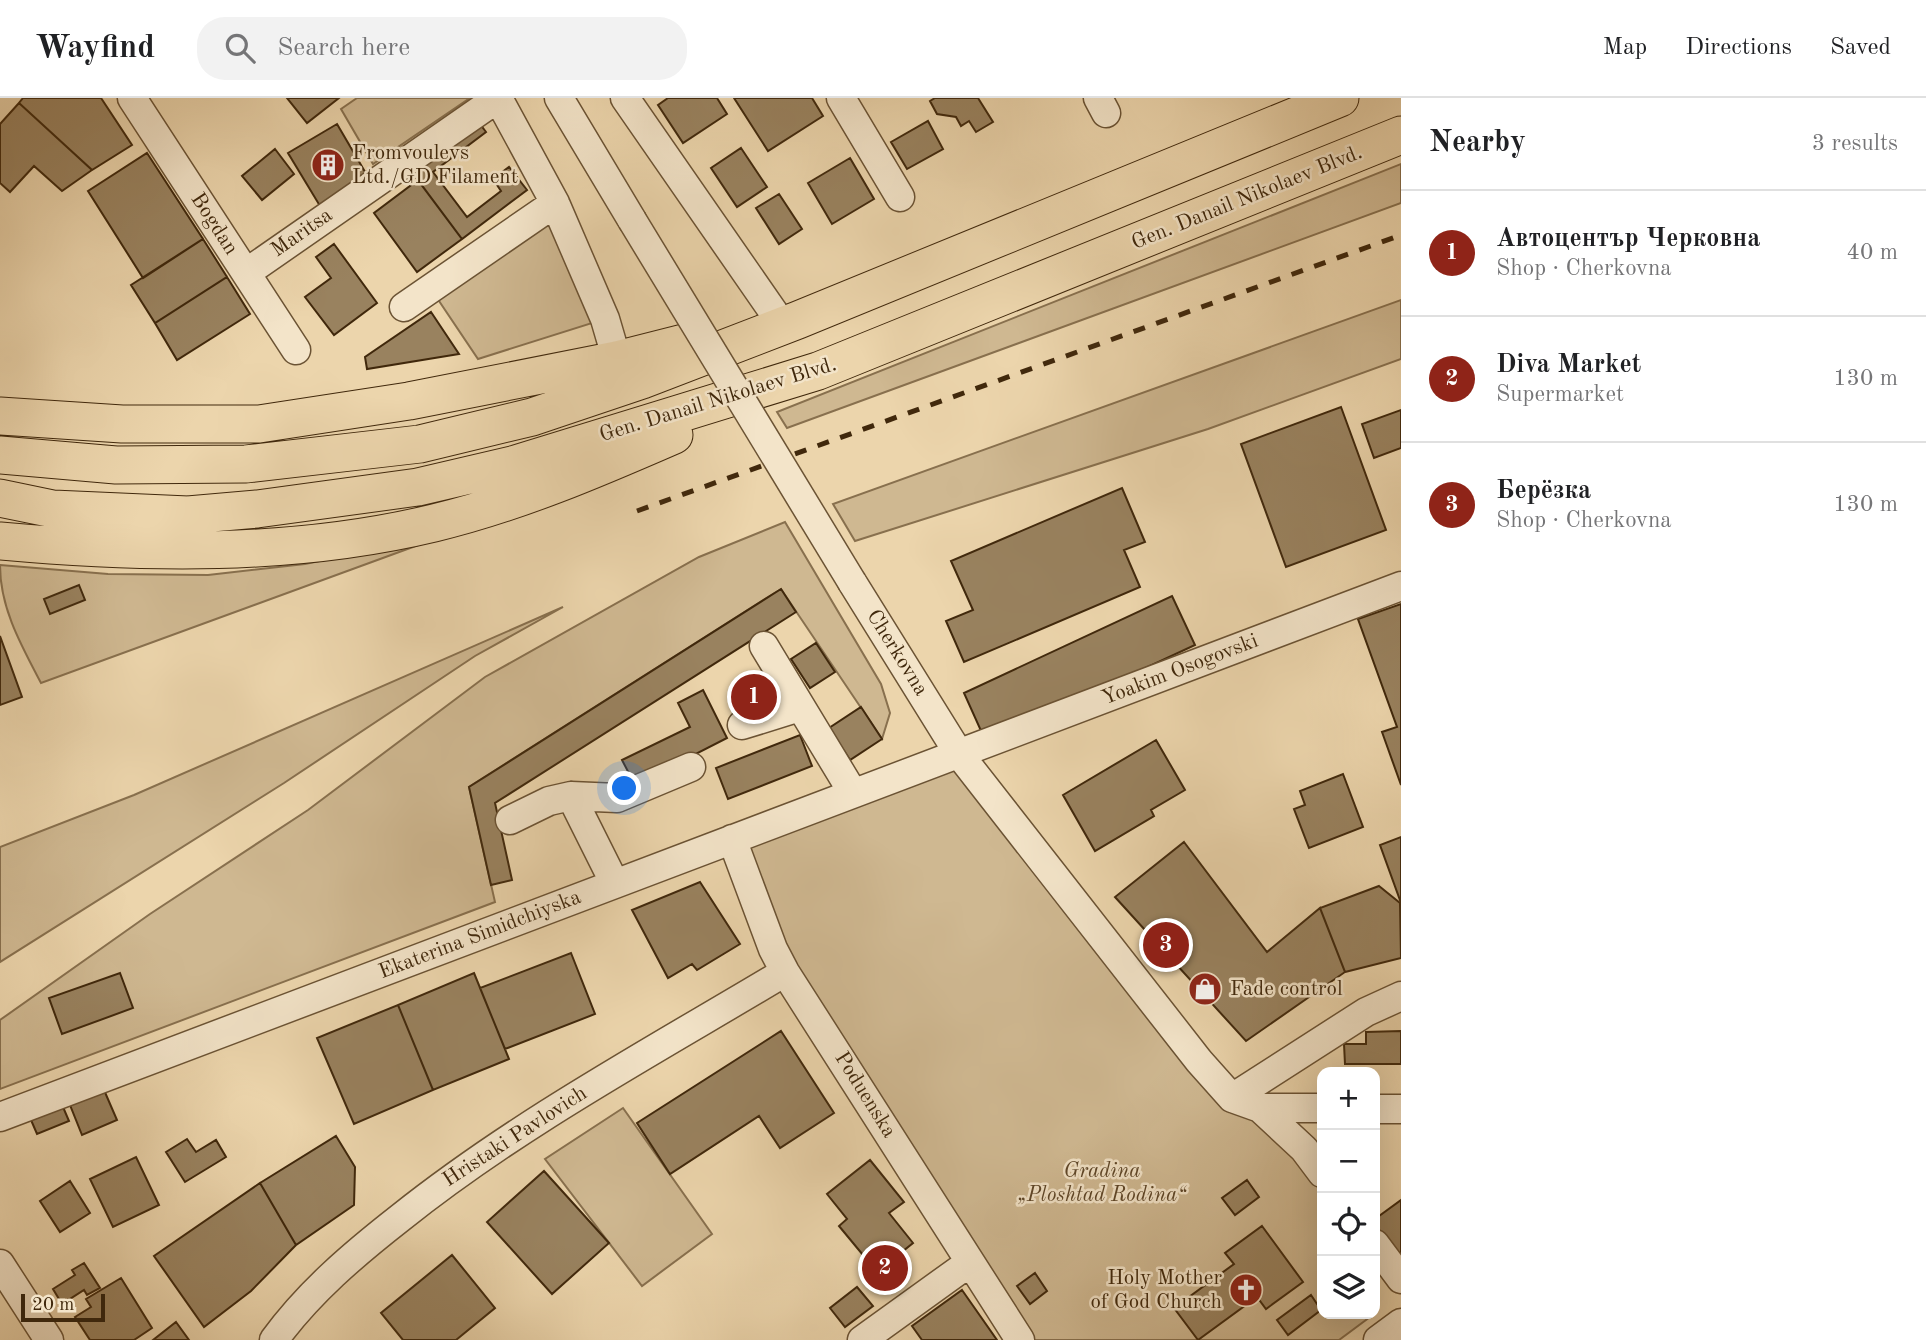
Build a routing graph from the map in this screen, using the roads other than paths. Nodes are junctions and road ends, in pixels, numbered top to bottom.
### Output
1 (131, 98) edge
2 (498, 98) edge
3 (559, 98) edge
4 (625, 98) edge
5 (841, 98) edge
6 (1340, 98) edge
7 (1401, 135) edge
8 (901, 197) dead end
9 (555, 203) junction
10 (246, 273) junction
11 (404, 307) dead end
12 (789, 320) junction
13 (296, 350) dead end
14 (617, 360) junction
15 (818, 371) junction
16 (0, 416) edge
17 (0, 455) edge
18 (0, 498) edge
19 (0, 541) edge
20 (1401, 586) edge
21 (764, 646) dead end
22 (800, 707) junction
23 (742, 725) dead end
24 (959, 754) junction
25 (691, 767) dead end
26 (853, 793) junction
27 (571, 796) junction
28 (510, 821) dead end
29 (732, 839) junction
30 (615, 884) junction
31 (785, 972) junction
32 (1401, 996) edge
33 (1232, 1098) junction
34 (1260, 1108) junction
35 (1317, 1108) edge
36 (1380, 1109) edge
37 (1401, 1109) edge
38 (0, 1117) edge
39 (1317, 1166) edge
40 (1380, 1251) edge
41 (970, 1263) junction
42 (0, 1264) edge
43 (1401, 1279) edge
44 (1401, 1323) edge
45 (50, 1340) edge
46 (274, 1340) edge
47 (862, 1340) edge
48 (1020, 1340) edge
49 (1378, 1340) edge

1 - 10 street, Bogdan
2 - 9 street
2 - 10 street, Maritsa
3 - 24 street, Cherkovna, bridge
4 - 12 street
5 - 8 street
6 - 12 main road, Gen. Danail Nikolaev Blvd.
7 - 15 main road, Gen. Danail Nikolaev Blvd.
9 - 11 street
9 - 14 street
10 - 13 street, Bogdan
12 - 14 main road
12 - 17 main road, Gen. Danail Nikolaev Blvd.
14 - 16 main road
15 - 18 main road, Gen. Danail Nikolaev Blvd.
15 - 19 main road
20 - 24 street, Yoakim Osogovski
21 - 22 street
22 - 23 street
22 - 26 street
24 - 26 street, Ekaterina Simidchiyska
24 - 33 street, Cherkovna
25 - 27 street
26 - 29 street, Ekaterina Simidchiyska
27 - 28 street
27 - 30 street
29 - 30 street, Ekaterina Simidchiyska
29 - 31 street, Poduenska
30 - 38 street, Ekaterina Simidchiyska
31 - 41 street, Poduenska
31 - 46 street, Hristaki Pavlovich
32 - 33 street
33 - 34 street, Cherkovna
34 - 35 street, Cherkovna
34 - 39 street
36 - 37 street
40 - 43 street
41 - 47 street
41 - 48 street, Poduenska
42 - 45 street
44 - 49 street

